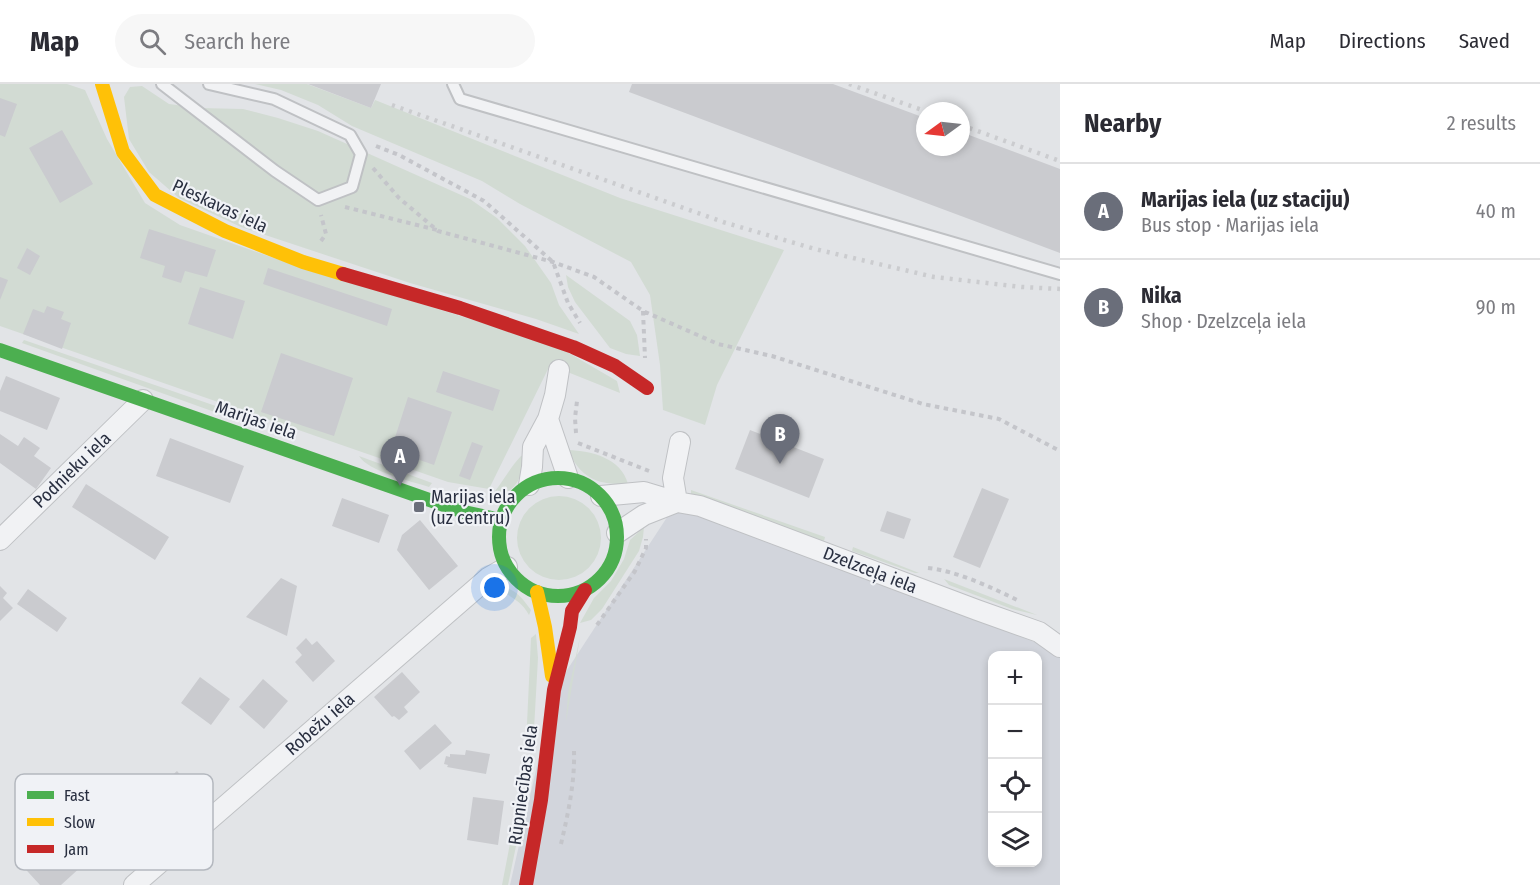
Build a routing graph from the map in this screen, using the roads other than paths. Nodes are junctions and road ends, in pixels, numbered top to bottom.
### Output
1 (102, 84) edge
2 (162, 84) edge
3 (209, 84) edge
4 (453, 84) edge
5 (1060, 274) edge
6 (0, 350) edge
7 (559, 370) dead end
8 (647, 388) road end
9 (143, 400) junction
10 (548, 419) junction
11 (680, 442) dead end
12 (568, 478) junction
13 (529, 485) junction
14 (601, 496) junction
15 (676, 502) junction
16 (501, 520) junction
17 (617, 533) junction
18 (0, 540) edge
19 (507, 567) junction
20 (585, 590) junction
21 (537, 592) junction
22 (1060, 646) edge
23 (554, 690) junction
24 (213, 817) edge
25 (151, 870) edge
26 (134, 885) edge
27 (526, 885) edge

1 - 8 street, Pleskavas iela
2 - 3 lane
4 - 5 lane
6 - 9 street, Marijas iela
7 - 10 street
9 - 16 street, Marijas iela
9 - 18 street, Podnieku iela
10 - 12 street
10 - 13 street
11 - 15 street
12 - 13 street
12 - 14 street
13 - 16 street
14 - 15 street, Dzelzceļa iela
14 - 17 street
15 - 17 street
15 - 22 street, Dzelzceļa iela
16 - 19 street
17 - 20 street
19 - 21 street
19 - 24 street, Robežu iela
20 - 21 street
20 - 23 street, Rūpniecības iela
21 - 23 street, Rūpniecības iela
23 - 27 street, Rūpniecības iela
25 - 26 street, Robežu iela

